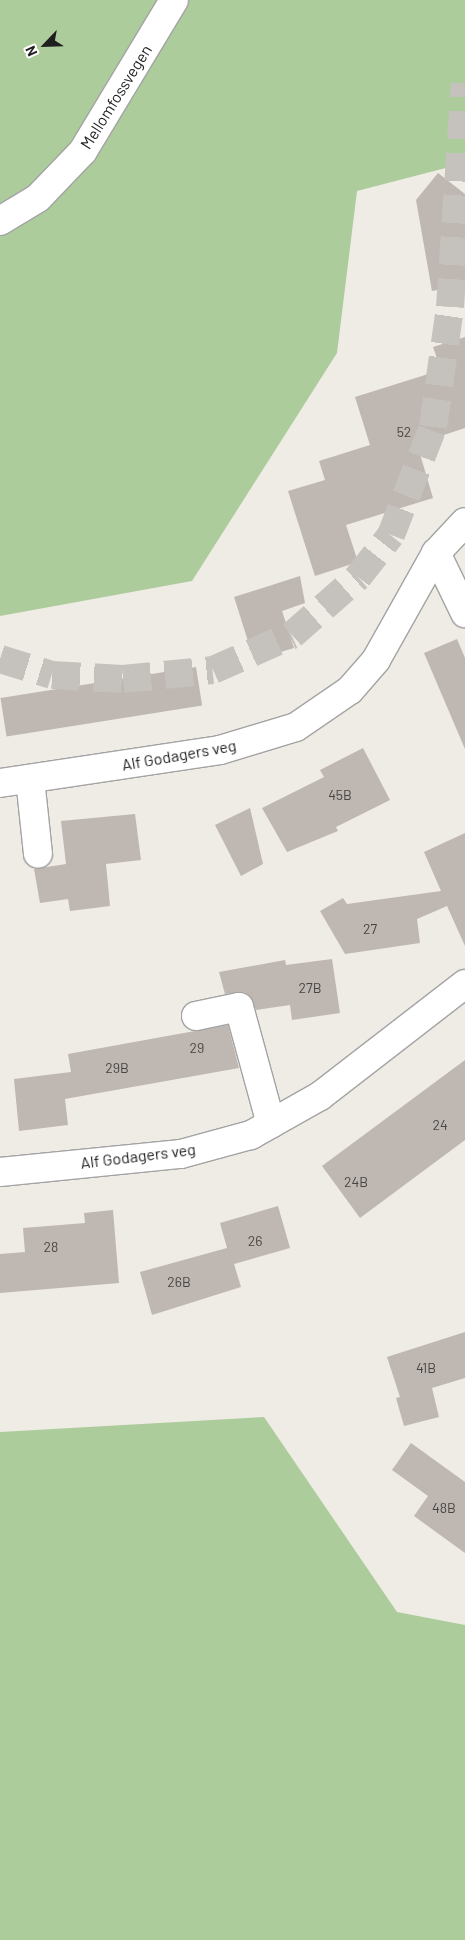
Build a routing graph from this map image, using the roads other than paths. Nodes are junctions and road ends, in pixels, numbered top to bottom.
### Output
1 (174, 0) edge
2 (0, 221) edge
3 (465, 522) edge
4 (436, 552) junction
5 (465, 613) edge
6 (30, 779) junction
7 (0, 784) edge
8 (38, 854) dead end
9 (465, 984) edge
10 (196, 1016) dead end
11 (271, 1124) junction
12 (0, 1172) edge

1 - 2 street, Mellomfossvegen
3 - 4 street, Alf Godagers veg
4 - 5 street
4 - 6 street, Alf Godagers veg
6 - 7 street, Alf Godagers veg
6 - 8 street
9 - 11 street, Alf Godagers veg
10 - 11 street
11 - 12 street, Alf Godagers veg

